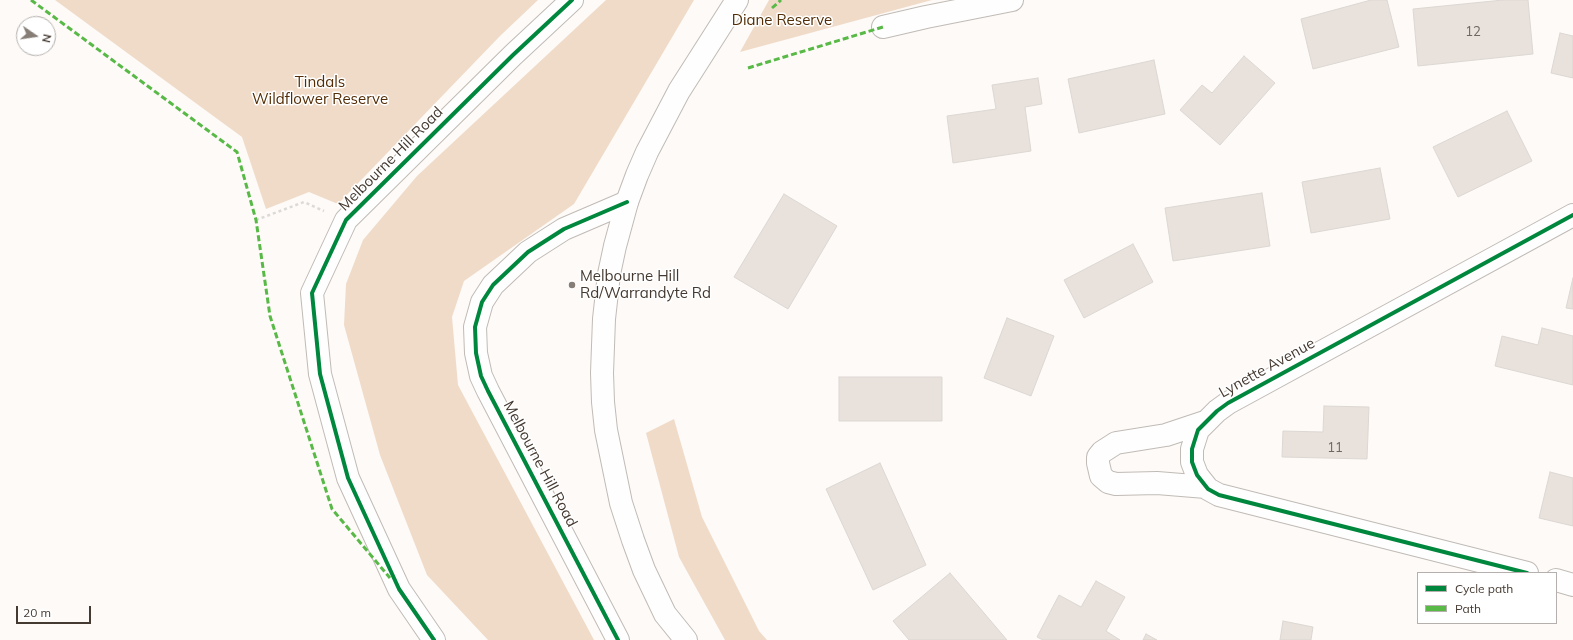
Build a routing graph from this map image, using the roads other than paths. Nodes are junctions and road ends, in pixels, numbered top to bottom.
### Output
1 (572, 0) edge
2 (737, 0) edge
3 (1012, 0) edge
4 (883, 27) dead end
5 (627, 202) junction
6 (1573, 215) edge
7 (1204, 422) junction
8 (1206, 487) junction
9 (1523, 572) edge
10 (1557, 580) edge
11 (1573, 585) edge
12 (434, 640) edge
13 (618, 640) edge
14 (686, 640) edge

1 - 12 street, Melbourne Hill Road
2 - 5 street
3 - 4 street
5 - 13 street, Melbourne Hill Road
5 - 14 street
6 - 7 street, Lynette Avenue
7 - 8 street, Lynette Avenue
7 - 8 street
8 - 9 street, Lynette Avenue
10 - 11 street

